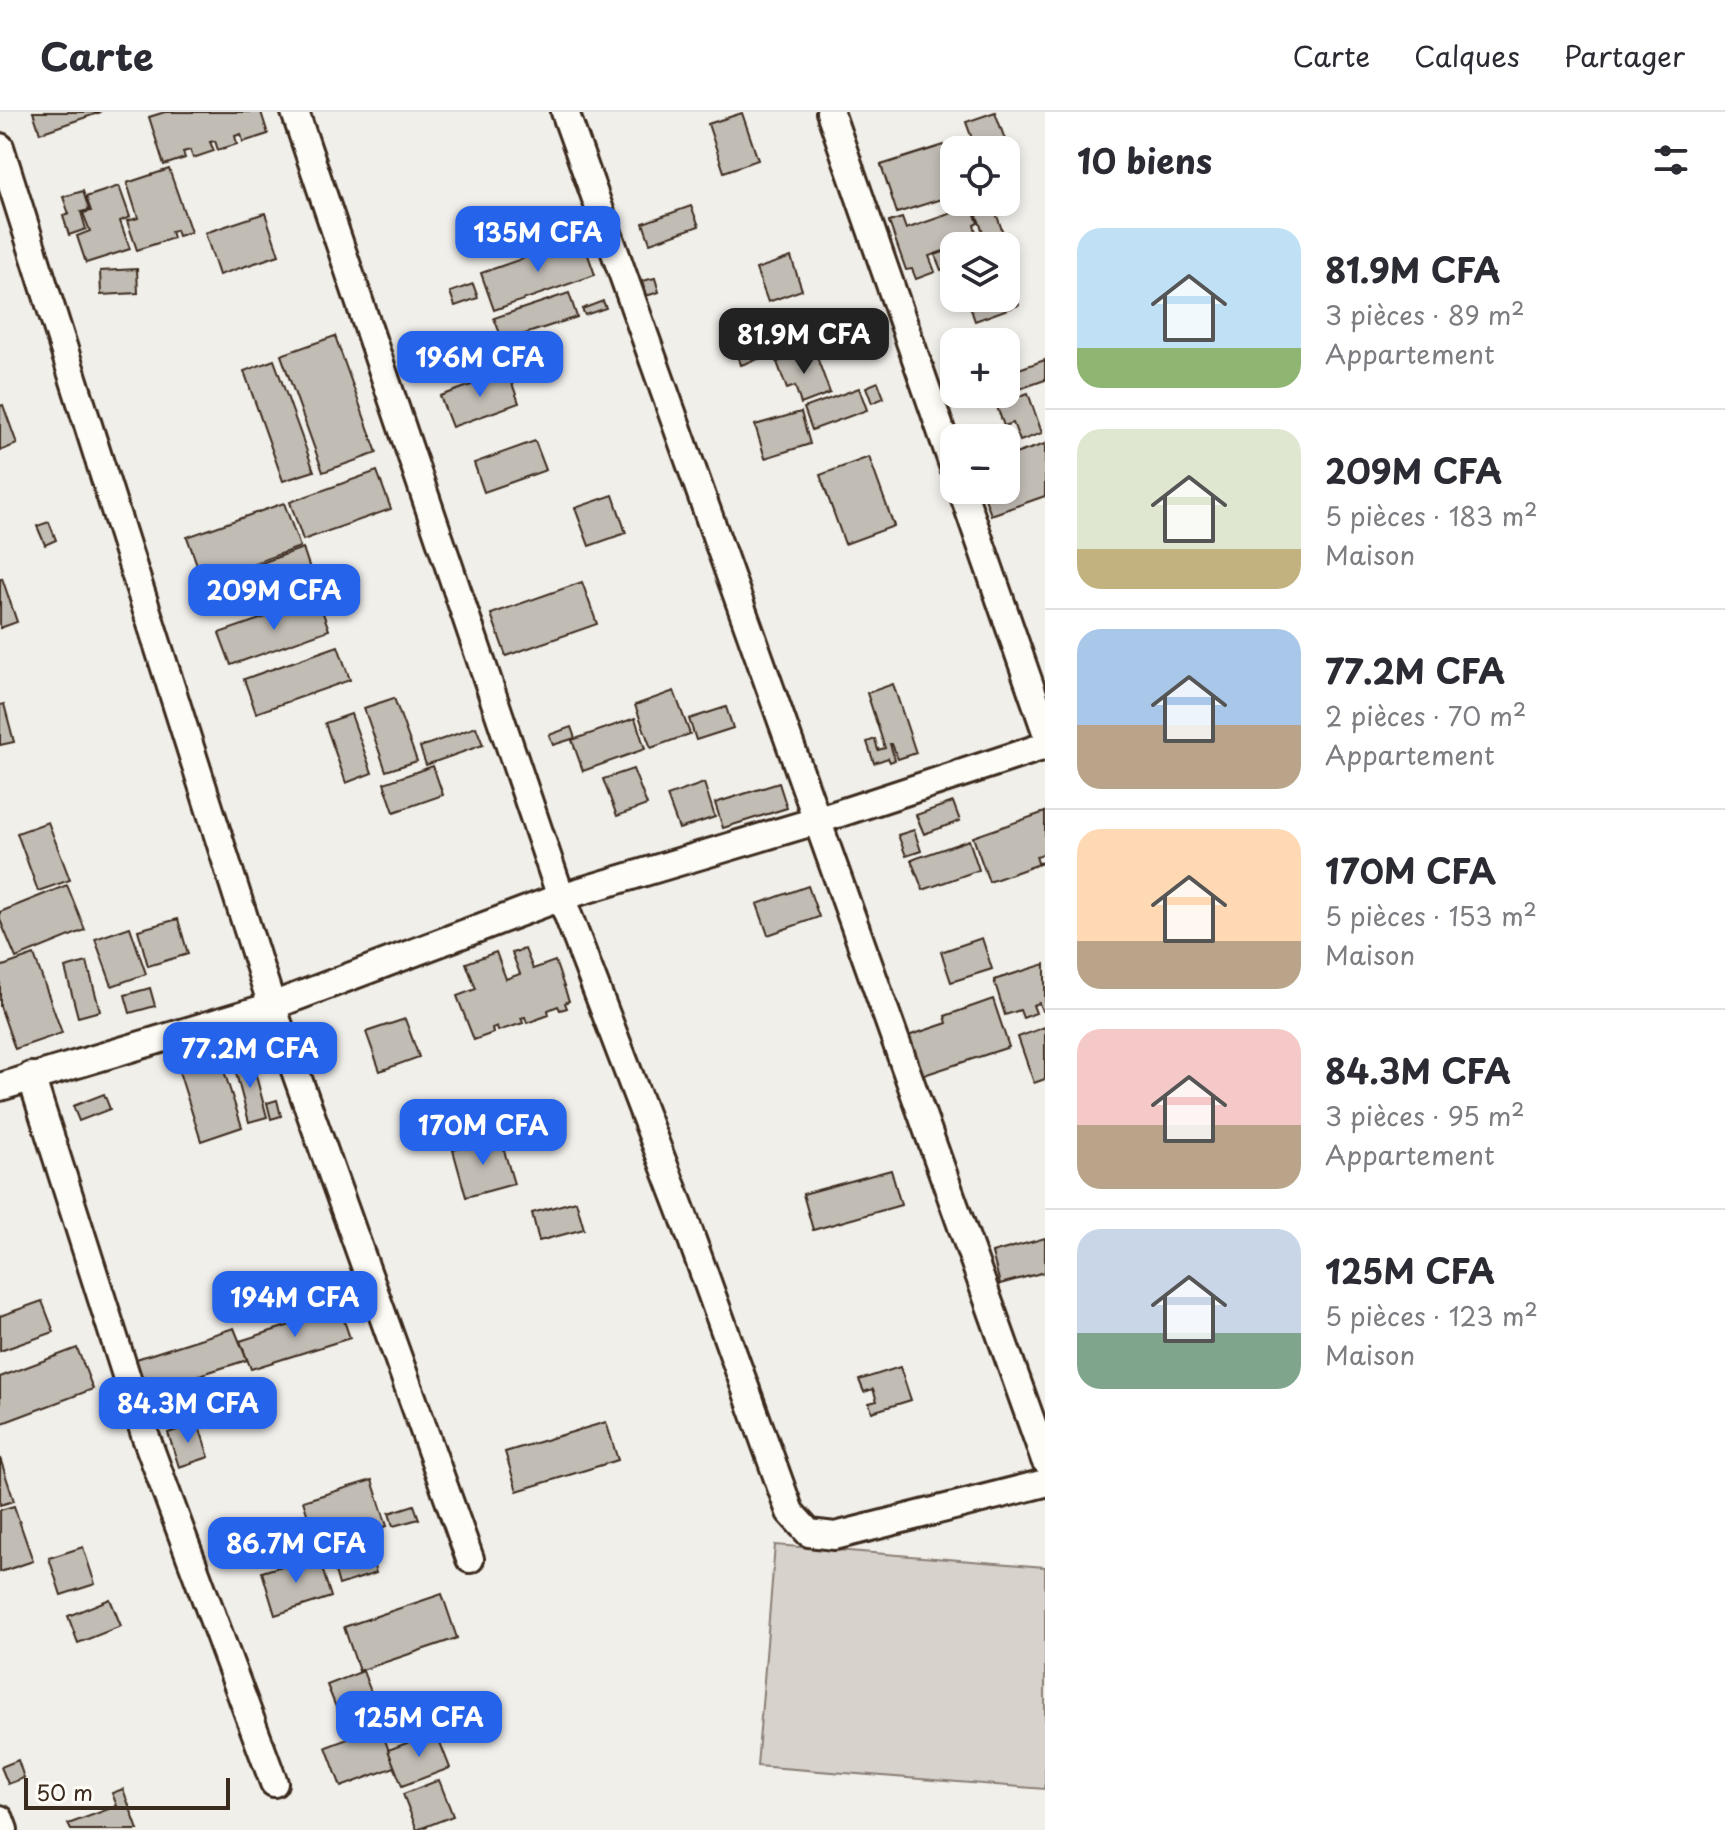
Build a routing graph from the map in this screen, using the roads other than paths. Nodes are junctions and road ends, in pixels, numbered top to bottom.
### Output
1 (295, 112) edge
2 (565, 112) edge
3 (830, 112) edge
4 (0, 147) edge
5 (940, 428) edge
6 (967, 504) edge
7 (1045, 729) edge
8 (1045, 746) edge
9 (816, 821) junction
10 (561, 897) junction
11 (272, 1006) junction
12 (31, 1076) junction
13 (0, 1087) edge
14 (1045, 1460) edge
15 (1045, 1483) edge
16 (470, 1559) dead end
17 (274, 1783) dead end
18 (0, 1819) edge
19 (4, 1830) edge

1 - 10 street
2 - 9 street
3 - 5 street
4 - 11 street
6 - 7 street
8 - 9 street
9 - 10 street
9 - 14 street
10 - 11 street
10 - 15 street
11 - 12 street
11 - 16 street
12 - 13 street
12 - 17 street
18 - 19 street

